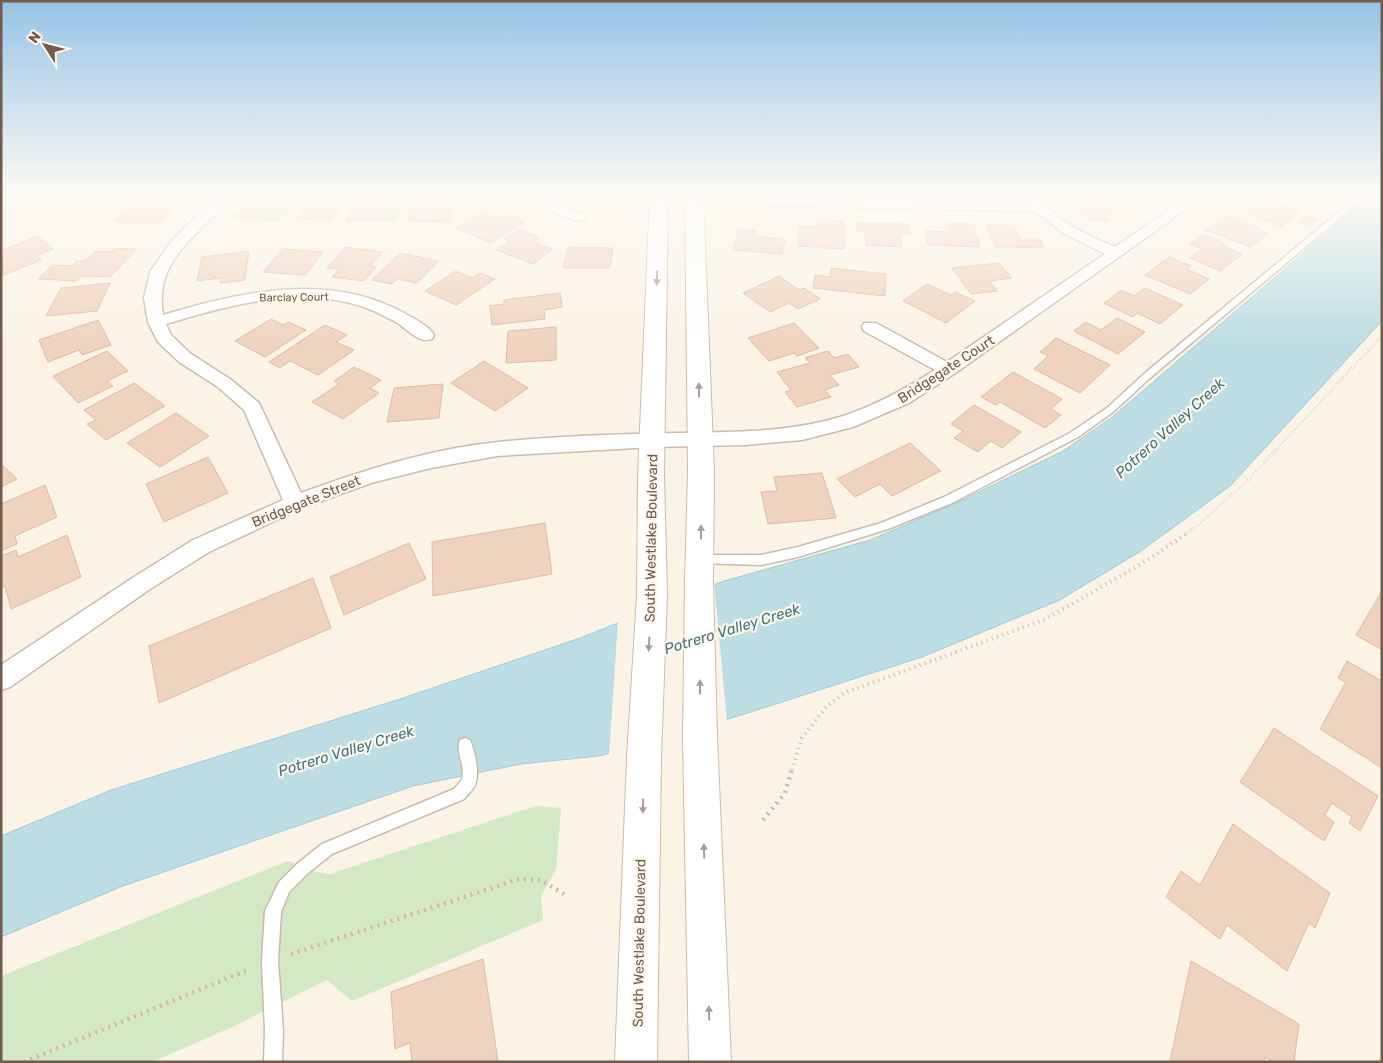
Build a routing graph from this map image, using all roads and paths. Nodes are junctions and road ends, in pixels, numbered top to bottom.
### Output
1 (176, 245) edge
2 (659, 245) edge
3 (695, 245) edge
4 (1097, 245) edge
5 (1128, 245) edge
6 (1303, 245) edge
7 (1116, 253) junction
8 (156, 322) junction
9 (870, 327) dead end
10 (426, 335) dead end
11 (1382, 336) edge
12 (948, 370) junction
13 (700, 439) junction
14 (653, 440) junction
15 (296, 503) junction
16 (700, 570) junction
17 (1, 679) edge
18 (465, 745) dead end
19 (763, 820) dead end
20 (567, 896) dead end
21 (270, 960) junction
22 (24, 1062) edge
23 (274, 1062) edge
24 (636, 1062) edge
25 (710, 1062) edge

1 - 8 street
2 -> 14 main road, South Westlake Boulevard
13 -> 3 main road
4 - 7 street
5 - 7 street, Bridgegate Court
6 - 16 lane
7 - 12 street, Bridgegate Court
8 - 10 street, Barclay Court
8 - 15 street
9 - 12 street
11 - 19 path
12 - 13 street, Bridgegate Court
13 - 14 street, Bridgegate Court
16 -> 13 main road
14 - 15 street, Bridgegate Street
14 -> 24 main road, South Westlake Boulevard
15 - 17 street, Bridgegate Street
25 -> 16 main road
18 - 21 lane
20 - 21 path
21 - 22 path
21 - 23 lane

